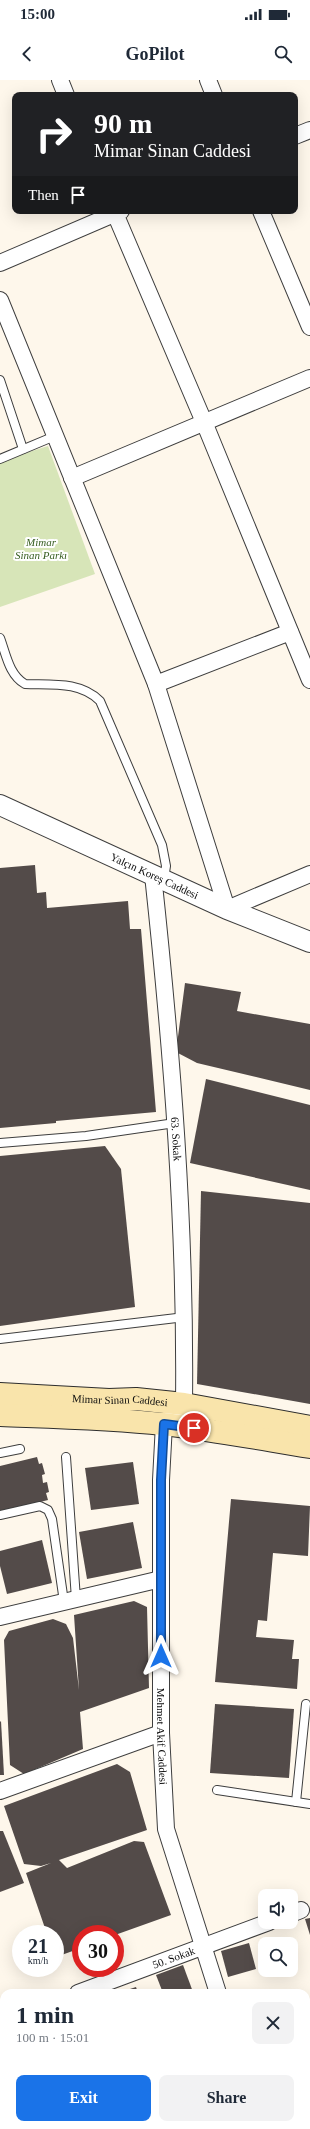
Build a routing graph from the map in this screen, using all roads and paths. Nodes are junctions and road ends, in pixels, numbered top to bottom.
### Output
1 (60, 80) edge
2 (208, 80) edge
3 (65, 92) edge
4 (213, 92) edge
5 (310, 130) edge
6 (298, 135) edge
7 (111, 214) edge
8 (117, 214) edge
9 (262, 214) edge
10 (0, 263) edge
11 (0, 300) edge
12 (310, 327) edge
13 (310, 378) edge
14 (0, 380) edge
15 (204, 422) junction
16 (55, 436) junction
17 (23, 449) junction
18 (0, 459) edge
19 (72, 478) junction
20 (290, 632) junction
21 (0, 638) edge
22 (310, 680) edge
23 (156, 684) junction
24 (0, 805) edge
25 (310, 874) edge
26 (158, 878) junction
27 (227, 909) junction
28 (310, 942) edge
29 (175, 1123) junction
30 (0, 1143) edge
31 (185, 1318) junction
32 (0, 1339) edge
33 (0, 1394) edge
34 (184, 1404) junction
35 (0, 1415) edge
36 (164, 1424) junction
37 (310, 1426) edge
38 (310, 1447) edge
39 (20, 1449) dead end
40 (0, 1453) edge
41 (66, 1456) dead end
42 (0, 1515) edge
43 (162, 1579) junction
44 (70, 1601) junction
45 (0, 1617) edge
46 (306, 1704) dead end
47 (161, 1733) junction
48 (217, 1790) dead end
49 (0, 1791) edge
50 (296, 1802) junction
51 (310, 1804) edge
52 (258, 1926) edge
53 (203, 1947) junction
54 (89, 1989) edge
55 (217, 1989) edge

1 - 3 street
2 - 4 street
5 - 6 street
7 - 10 street
8 - 15 street
9 - 12 street
11 - 16 street
13 - 15 street
14 - 17 lane
15 - 19 street
15 - 20 street
16 - 17 lane
16 - 19 street
17 - 18 lane
19 - 23 street
20 - 22 street
20 - 23 street
21 - 26 lane
23 - 27 street
24 - 26 street, Yalçın Koreş Caddesi
25 - 27 street
26 - 27 street, Yalçın Koreş Caddesi
26 - 29 street, 63. Sokak
27 - 28 street, Yalçın Koreş Caddesi
29 - 30 lane
29 - 31 street, 63. Sokak
31 - 32 lane
31 - 34 street, 63. Sokak
33 - 34 main road, Mimar Sinan Caddesi
34 - 36 street
34 - 37 main road, Mimar Sinan Caddesi
35 - 36 main road, Mimar Sinan Caddesi
36 - 38 main road, Mimar Sinan Caddesi
36 - 43 street, Mehmet Akif Caddesi
39 - 40 lane
41 - 44 lane
42 - 44 lane
43 - 44 street
43 - 47 street, Mehmet Akif Caddesi
44 - 45 street
46 - 50 lane
47 - 49 street
47 - 53 street, Mehmet Akif Caddesi
48 - 50 lane
50 - 51 lane
52 - 53 street, 50. Sokak
53 - 54 street, 50. Sokak
53 - 55 street, Mehmet Akif Caddesi

